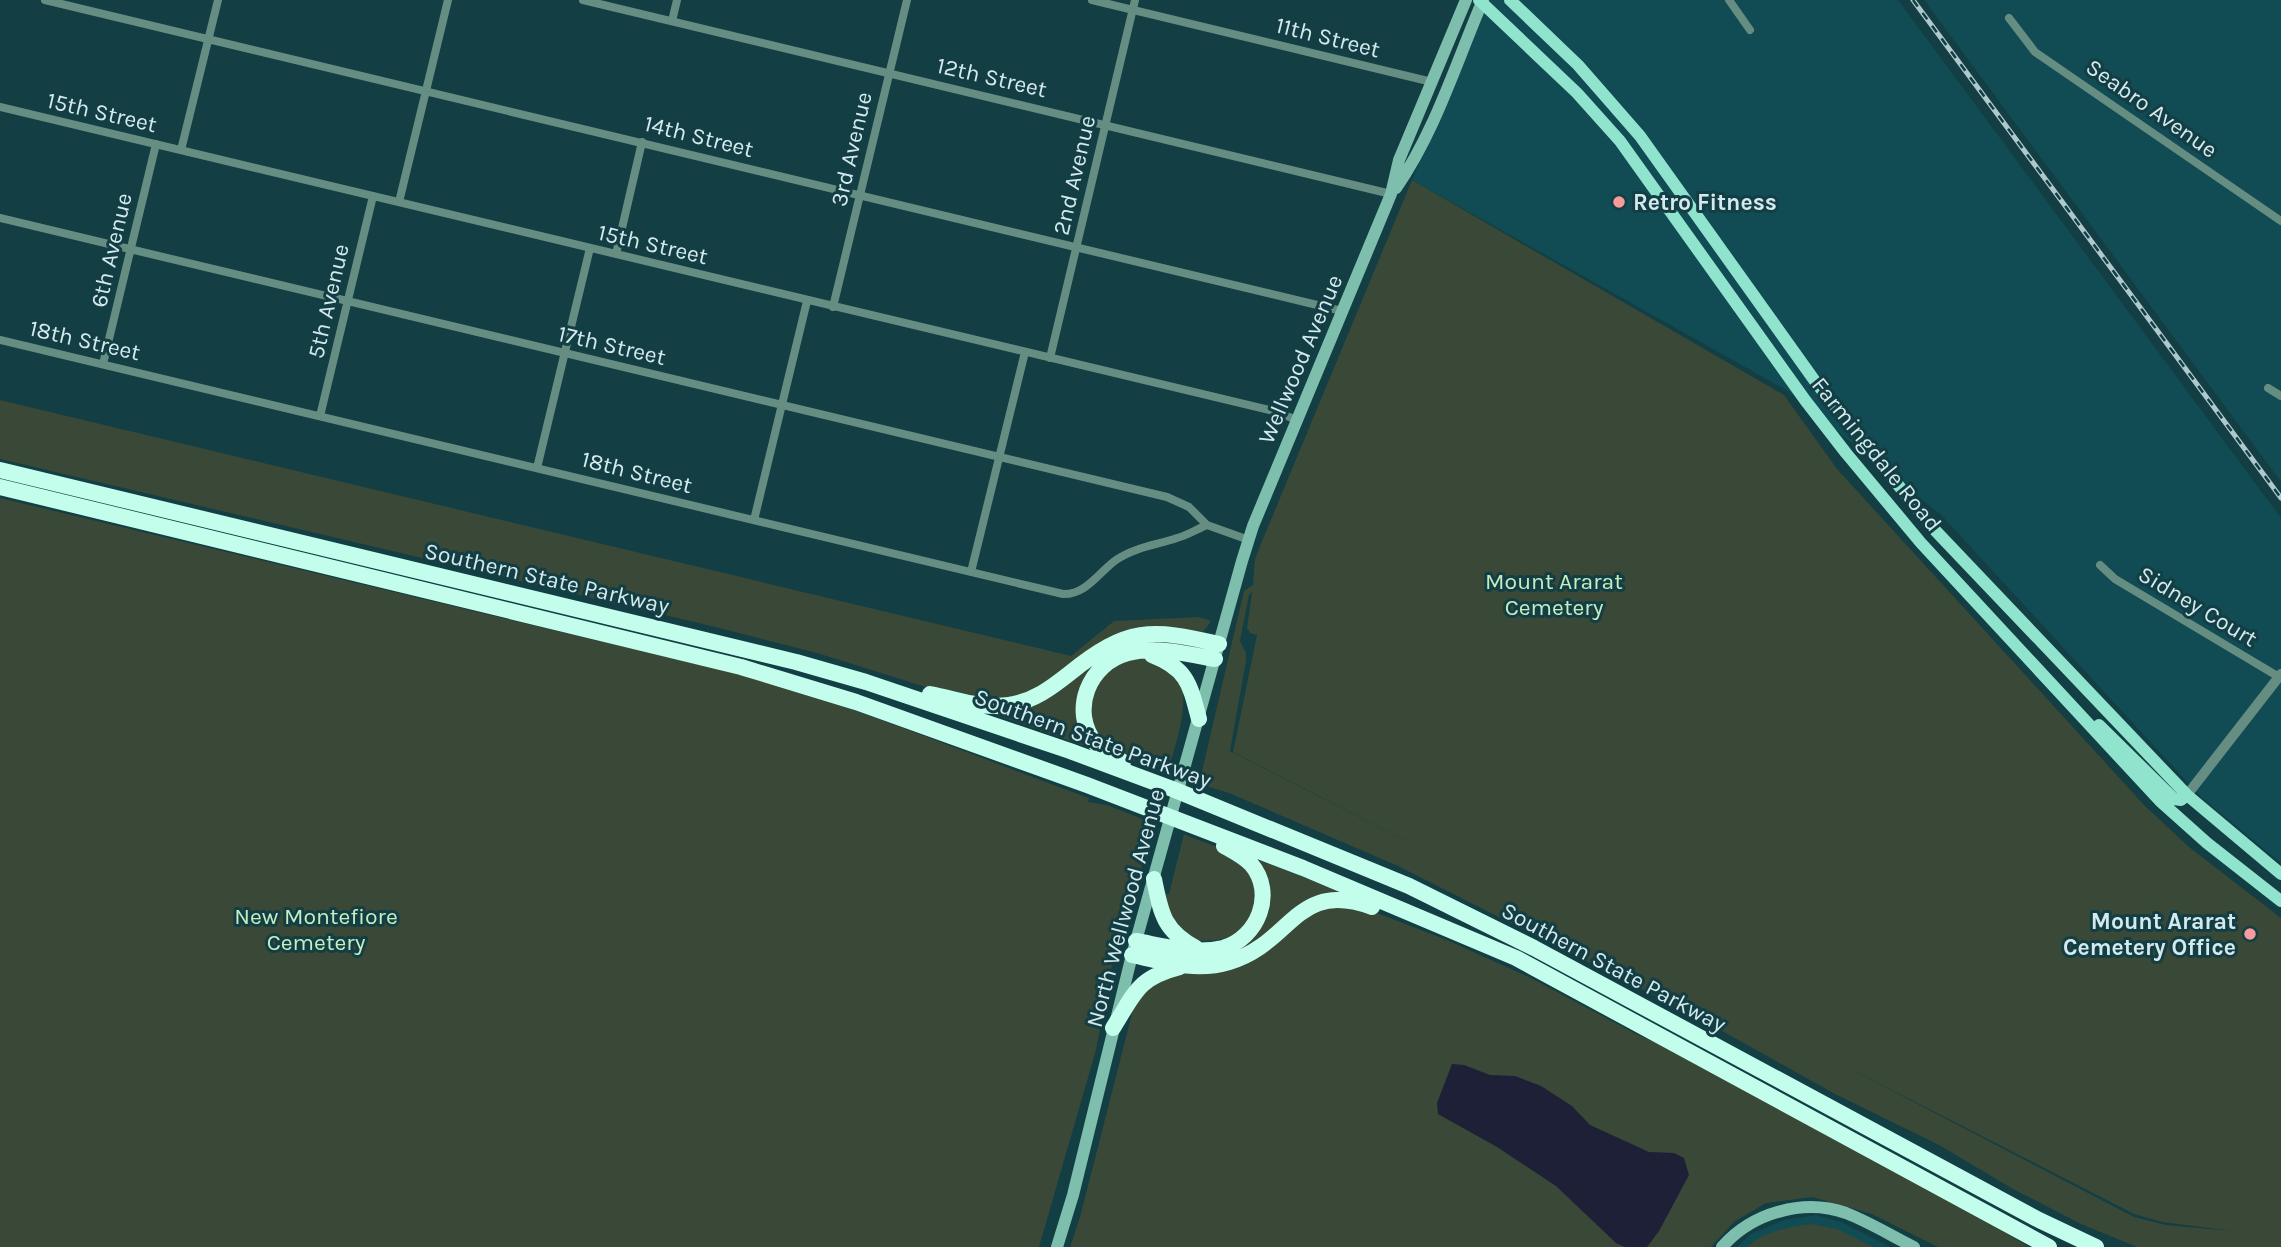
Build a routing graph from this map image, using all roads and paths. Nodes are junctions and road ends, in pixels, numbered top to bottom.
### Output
1 (45, 0) edge
2 (218, 0) edge
3 (448, 0) edge
4 (583, 0) edge
5 (677, 0) edge
6 (906, 0) edge
7 (1093, 0) edge
8 (1135, 0) edge
9 (1466, 0) edge
10 (1510, 0) edge
11 (1729, 0) edge
12 (1481, 1) edge
13 (1133, 10) junction
14 (2009, 18) dead end
15 (672, 21) junction
16 (1750, 30) dead end
17 (208, 39) junction
18 (889, 73) junction
19 (1432, 82) junction
20 (426, 91) junction
21 (0, 107) edge
22 (1106, 124) junction
23 (642, 142) junction
24 (156, 144) junction
25 (181, 150) junction
26 (1391, 194) junction
27 (860, 195) junction
28 (373, 196) junction
29 (399, 202) junction
30 (0, 218) edge
31 (2281, 221) edge
32 (1077, 246) junction
33 (590, 248) junction
34 (131, 250) junction
35 (616, 254) junction
36 (348, 301) junction
37 (807, 301) junction
38 (833, 307) junction
39 (1342, 311) junction
40 (0, 340) edge
41 (1024, 352) junction
42 (564, 353) junction
43 (1050, 358) junction
44 (103, 364) junction
45 (2267, 388) dead end
46 (2281, 396) edge
47 (782, 405) junction
48 (320, 416) junction
49 (1297, 419) junction
50 (999, 457) junction
51 (537, 468) junction
52 (0, 470) edge
53 (0, 487) edge
54 (754, 520) junction
55 (1207, 525) junction
56 (1249, 540) junction
57 (2100, 565) dead end
58 (971, 572) junction
59 (1143, 651) junction
60 (1217, 651) junction
61 (2280, 676) edge
62 (866, 682) junction
63 (2063, 696) junction
64 (1199, 719) junction
65 (1175, 790) junction
66 (2187, 795) junction
67 (1150, 808) junction
68 (2281, 874) edge
69 (1154, 879) junction
70 (2281, 901) edge
71 (1420, 916) junction
72 (1134, 948) junction
73 (1201, 950) junction
74 (1185, 965) junction
75 (1113, 1028) junction
76 (1057, 1247) edge
77 (1723, 1247) edge
78 (1914, 1247) edge
79 (2049, 1247) edge
80 (2096, 1247) edge

1 - 17 street, 14th Street
2 - 17 street
3 - 20 street
4 - 15 street, 12th Street
5 - 15 street
6 - 18 street, 3rd Avenue
7 - 13 street, 11th Street
8 - 13 street, 2nd Avenue
9 - 19 main road
10 - 66 main road, Farmingdale Road
11 - 16 street
12 - 26 main road
12 - 63 main road, Farmingdale Road
13 - 19 street, 11th Street
13 - 22 street, 2nd Avenue
14 - 31 street, Seabro Avenue
15 - 18 street, 12th Street
17 - 20 street, 14th Street
17 - 25 street
18 - 22 street, 12th Street
18 - 27 street, 3rd Avenue
19 - 26 main road
20 - 23 street, 14th Street
20 - 29 street
21 - 24 street, 15th Street
22 - 26 street, 12th Street
22 - 32 street, 2nd Avenue
23 - 27 street, 14th Street
23 - 35 street
24 - 25 street, 15th Street
24 - 34 street, 6th Avenue
25 - 28 street, 15th Street
26 - 39 main road, Wellwood Avenue
27 - 32 street, 14th Street
27 - 38 street, 3rd Avenue
28 - 29 street, 15th Street
28 - 36 street, 5th Avenue
29 - 33 street, 15th Street
30 - 34 street, 17th Street
32 - 39 street, 14th Street
32 - 43 street, 2nd Avenue
33 - 35 street, 15th Street
33 - 42 street
34 - 36 street, 17th Street
34 - 44 street, 6th Avenue
35 - 37 street, 15th Street
36 - 42 street, 17th Street
36 - 48 street, 5th Avenue
37 - 38 street, 15th Street
37 - 47 street
38 - 41 street, 15th Street
39 - 49 main road, Wellwood Avenue
40 - 44 street, 18th Street
41 - 43 street, 15th Street
41 - 50 street
42 - 47 street, 17th Street
42 - 51 street
43 - 49 street, 15th Street
44 - 48 street, 18th Street
45 - 46 street
47 - 50 street, 17th Street
47 - 54 street
48 - 51 street, 18th Street
49 - 56 main road, Wellwood Avenue
50 - 55 street, 17th Street
50 - 58 street
51 - 54 street, 18th Street
52 - 62 highway, Southern State Parkway
53 - 67 highway, Southern State Parkway
54 - 58 street, 18th Street
55 - 56 street
55 - 58 street, 18th Street
56 - 60 main road, North Wellwood Avenue
57 - 61 street, Sidney Court
59 - 60 highway
59 - 64 highway
59 - 65 highway
60 - 62 highway
60 - 64 main road, North Wellwood Avenue
61 - 66 street
62 - 65 highway, Southern State Parkway
63 - 66 main road
63 - 70 main road, Farmingdale Road
64 - 69 main road, North Wellwood Avenue
65 - 80 highway, Southern State Parkway
66 - 68 main road, Farmingdale Road
67 - 71 highway, Southern State Parkway
67 - 73 highway
69 - 72 main road, North Wellwood Avenue
69 - 73 highway
71 - 74 highway
71 - 79 highway, Southern State Parkway
72 - 73 highway
72 - 74 highway
72 - 75 main road, North Wellwood Avenue
74 - 75 highway
75 - 76 main road, North Wellwood Avenue
77 - 78 main road

